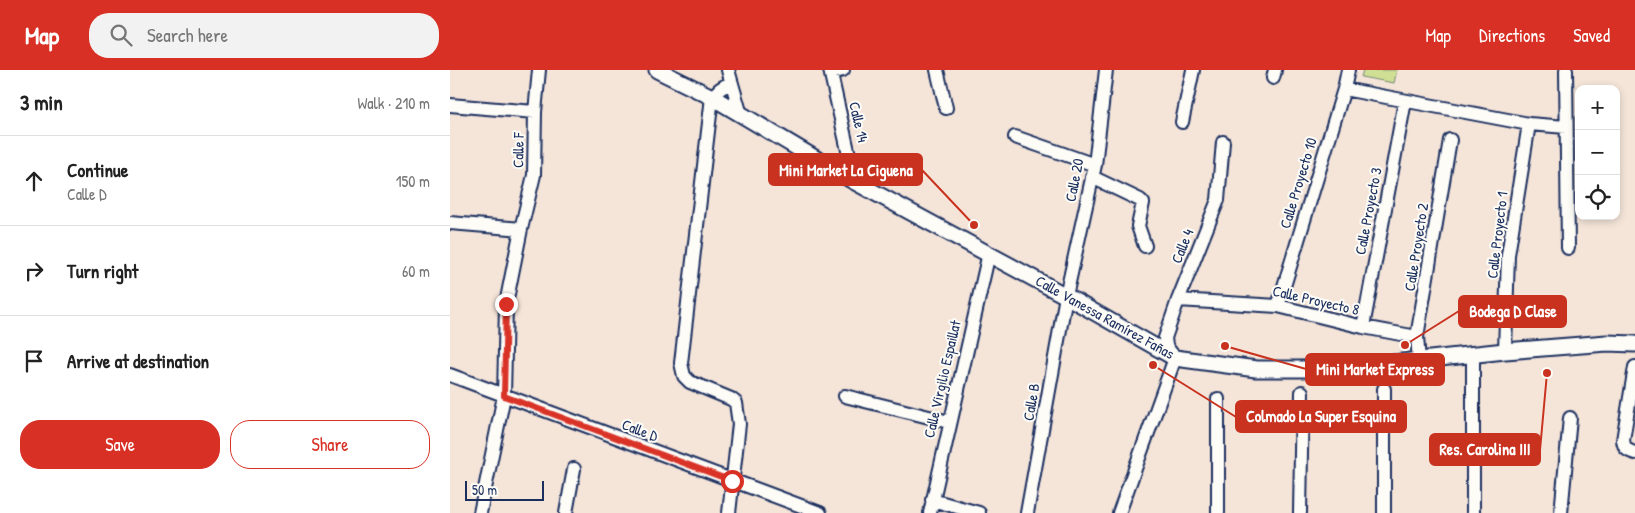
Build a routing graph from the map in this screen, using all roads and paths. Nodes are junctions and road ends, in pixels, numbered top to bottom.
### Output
1 (538, 70) edge
2 (657, 70) edge
3 (937, 70) edge
4 (1106, 70) edge
5 (1193, 70) edge
6 (1348, 70) edge
7 (1566, 70) edge
8 (835, 71) edge
9 (729, 76) edge
10 (1344, 89) junction
11 (712, 97) junction
12 (1405, 100) junction
13 (450, 105) edge
14 (946, 108) dead end
15 (535, 112) junction
16 (741, 115) junction
17 (1182, 122) dead end
18 (1529, 124) junction
19 (1566, 127) junction
20 (1015, 137) dead end
21 (1450, 140) dead end
22 (1223, 142) dead end
23 (1093, 171) junction
24 (856, 182) junction
25 (450, 223) edge
26 (521, 229) junction
27 (1145, 246) dead end
28 (1568, 248) dead end
29 (988, 253) junction
30 (1066, 296) junction
31 (1178, 300) junction
32 (1278, 306) junction
33 (1363, 327) junction
34 (1417, 337) junction
35 (1635, 344) edge
36 (1505, 351) junction
37 (1473, 353) junction
38 (1175, 358) junction
39 (1419, 360) junction
40 (1635, 367) edge
41 (450, 375) edge
42 (1384, 390) dead end
43 (1302, 392) dead end
44 (504, 396) junction
45 (845, 396) dead end
46 (1218, 399) dead end
47 (1570, 418) dead end
48 (949, 422) junction
49 (1635, 453) edge
50 (574, 469) dead end
51 (732, 481) junction
52 (932, 500) junction
53 (480, 513) edge
54 (566, 513) edge
55 (729, 513) edge
56 (820, 513) edge
57 (930, 513) edge
58 (979, 513) edge
59 (1026, 513) edge
60 (1119, 513) edge
61 (1218, 513) edge
62 (1300, 513) edge
63 (1384, 513) edge
64 (1473, 513) edge
65 (1561, 513) edge

1 - 15 street, Calle F
2 - 11 street, Calle Vanessa Ramírez Fañas
3 - 14 street
4 - 23 street, Calle 20
5 - 17 street
6 - 10 street, Calle Proyecto 10
7 - 19 street
8 - 24 street, Calle 14
9 - 11 street
9 - 16 street
10 - 12 street
10 - 32 street, Calle Proyecto 10
11 - 16 street, Calle Vanessa Ramírez Fañas
11 - 51 street
12 - 18 street
12 - 33 street, Calle Proyecto 3
13 - 15 street
15 - 26 street, Calle F
16 - 24 street, Calle Vanessa Ramírez Fañas
18 - 19 street
18 - 36 street, Calle Proyecto 1
19 - 28 street
20 - 23 street
21 - 34 street, Calle Proyecto 2
22 - 31 street, Calle 4
23 - 27 street
23 - 30 street, Calle 20
24 - 29 street, Calle Vanessa Ramírez Fañas
25 - 26 street
26 - 44 street, Calle F
29 - 30 street, Calle Vanessa Ramírez Fañas
29 - 48 street, Calle Virgilio Espaillat
30 - 38 street, Calle Vanessa Ramírez Fañas
30 - 59 street, Calle B
31 - 32 street, Calle Proyecto 8
31 - 38 street, Calle 4
32 - 33 street, Calle Proyecto 8
33 - 34 street, Calle Proyecto 8
34 - 39 street, Calle Proyecto 2
35 - 36 street, Calle Vanessa Ramírez Fañas
36 - 37 street, Calle Vanessa Ramírez Fañas
37 - 39 street, Calle Vanessa Ramírez Fañas
37 - 64 street
38 - 39 street, Calle Vanessa Ramírez Fañas
38 - 60 street
40 - 49 street
41 - 44 street, Calle D
42 - 63 street
43 - 62 street
44 - 51 street, Calle D
44 - 53 street
45 - 48 street
46 - 61 street
47 - 65 street
48 - 52 street, Calle Virgilio Espaillat
50 - 54 street
51 - 55 street
51 - 56 street, Calle D
52 - 57 street, Calle Virgilio Espaillat
52 - 58 street

